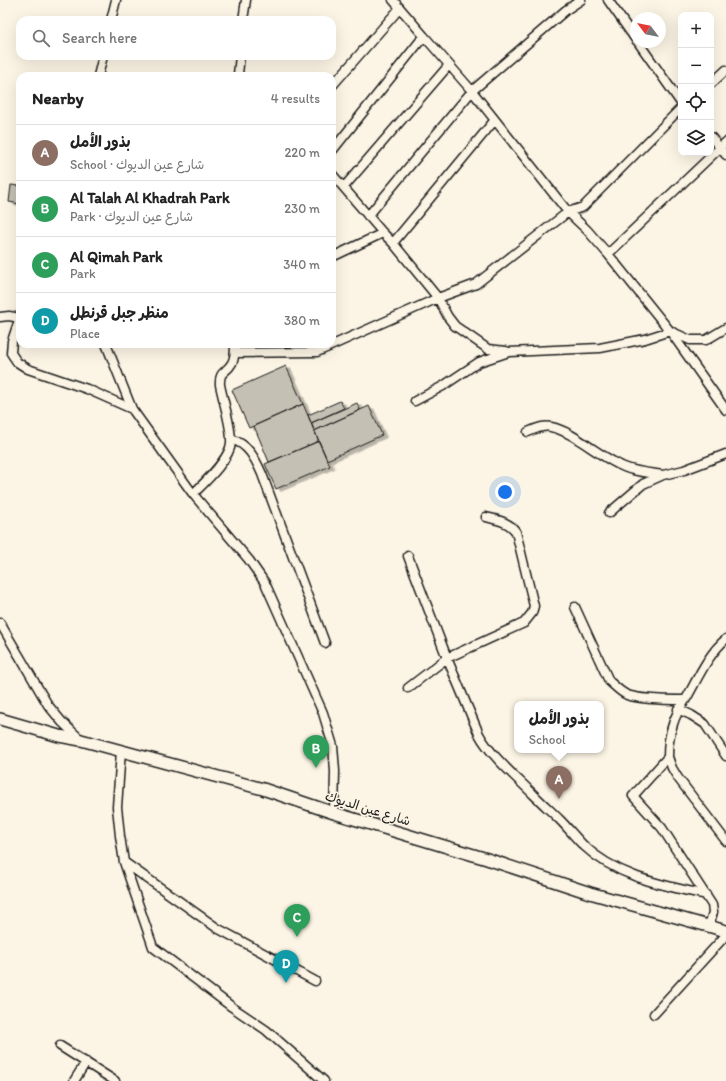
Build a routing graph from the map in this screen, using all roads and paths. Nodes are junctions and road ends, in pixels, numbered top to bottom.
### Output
1 (116, 0) edge
2 (246, 0) edge
3 (393, 0) edge
4 (581, 0) edge
5 (608, 0) edge
6 (400, 8) junction
7 (112, 16) edge
8 (244, 16) edge
9 (630, 31) edge
10 (424, 36) junction
11 (642, 48) edge
12 (101, 60) edge
13 (240, 60) edge
14 (449, 65) junction
15 (726, 70) edge
16 (99, 72) edge
17 (238, 72) edge
18 (336, 81) edge
19 (714, 81) edge
20 (472, 91) junction
21 (678, 99) edge
22 (678, 111) edge
23 (494, 121) junction
24 (714, 140) edge
25 (723, 145) edge
26 (336, 146) edge
27 (726, 156) edge
28 (336, 178) edge
29 (344, 187) junction
30 (568, 212) junction
31 (368, 216) junction
32 (383, 233) junction
33 (393, 243) junction
34 (608, 254) junction
35 (336, 255) edge
36 (438, 298) junction
37 (0, 317) edge
38 (16, 317) edge
39 (726, 328) edge
40 (16, 330) edge
41 (670, 331) junction
42 (336, 344) edge
43 (108, 348) edge
44 (235, 348) edge
45 (326, 348) edge
46 (509, 352) junction
47 (235, 353) junction
48 (414, 401) dead end
49 (132, 409) junction
50 (726, 410) edge
51 (528, 432) dead end
52 (231, 439) junction
53 (726, 454) edge
54 (663, 476) junction
55 (193, 494) junction
56 (609, 513) dead end
57 (486, 517) dead end
58 (408, 556) dead end
59 (575, 607) dead end
60 (0, 623) edge
61 (726, 639) edge
62 (326, 642) dead end
63 (447, 658) junction
64 (408, 688) dead end
65 (685, 700) junction
66 (678, 709) junction
67 (0, 718) edge
68 (82, 740) junction
69 (121, 751) junction
70 (726, 756) edge
71 (668, 757) junction
72 (334, 813) junction
73 (726, 841) edge
74 (124, 862) junction
75 (706, 895) junction
76 (709, 926) junction
77 (726, 931) edge
78 (726, 935) edge
79 (315, 980) dead end
80 (654, 1014) dead end
81 (60, 1046) dead end
82 (86, 1062) junction
83 (74, 1081) edge
84 (115, 1081) edge
85 (324, 1081) edge

1 - 7 street
2 - 8 street
3 - 6 street
4 - 20 street
5 - 9 street
6 - 10 street
6 - 18 street
10 - 14 street
10 - 26 street
11 - 21 street
12 - 16 street
13 - 17 street
14 - 20 street
14 - 29 street
15 - 19 street
20 - 23 street
20 - 31 street
22 - 30 street
23 - 30 street
23 - 33 street
24 - 25 street
25 - 27 street
25 - 34 street
28 - 29 street
29 - 31 street
30 - 34 street
30 - 36 street
31 - 32 street
32 - 33 street
32 - 35 street
33 - 36 street
34 - 41 street
36 - 42 street
36 - 46 street
37 - 38 street
39 - 41 street
40 - 49 street
41 - 46 street
41 - 50 street
43 - 49 street
44 - 47 street
45 - 47 street
46 - 48 street
47 - 52 street
49 - 55 street
51 - 54 street
52 - 55 street
52 - 62 street
53 - 54 street
54 - 56 street
55 - 72 street
57 - 63 street
58 - 63 street
59 - 65 street
60 - 68 street
61 - 65 street
63 - 64 street
63 - 75 street
65 - 66 street
66 - 70 street
66 - 71 street
67 - 68 main road, شارع عين الديوك
68 - 69 main road, شارع عين الديوك
69 - 72 main road, شارع عين الديوك
69 - 74 street
71 - 73 street
71 - 75 street
72 - 76 main road, شارع عين الديوك
74 - 79 street
74 - 85 street
75 - 76 street
76 - 77 main road, شارع عين الديوك
78 - 80 street
81 - 82 street
82 - 83 street
82 - 84 street

